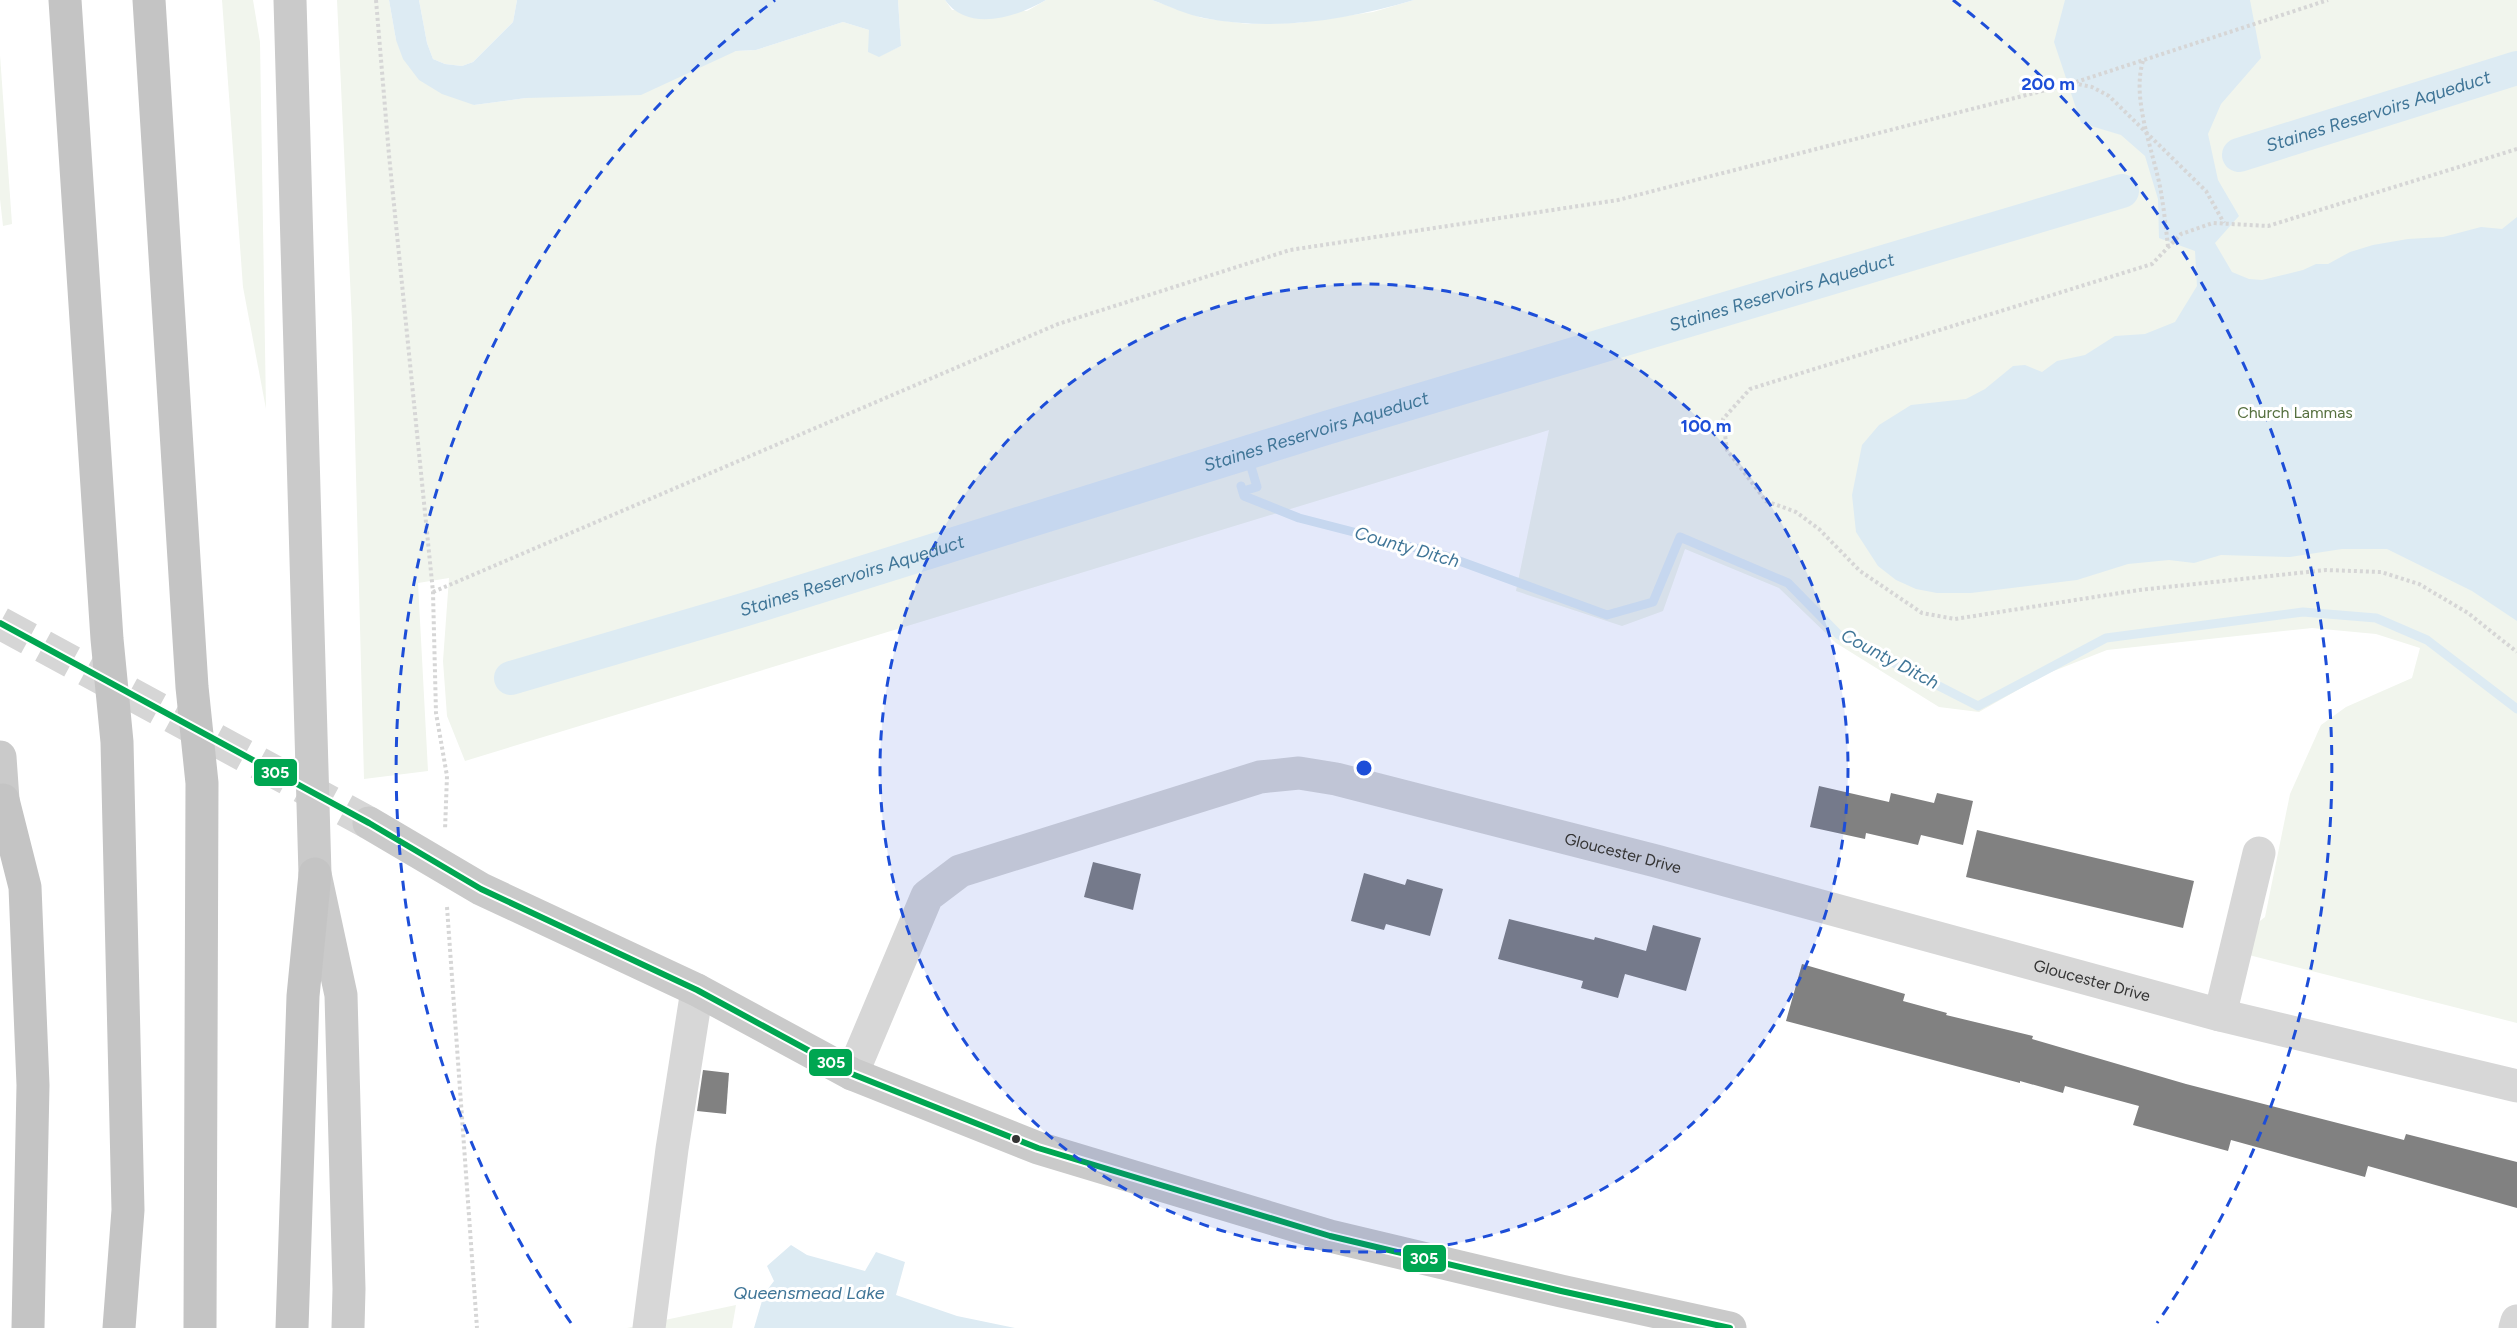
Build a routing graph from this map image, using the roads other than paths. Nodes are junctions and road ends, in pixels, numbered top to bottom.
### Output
1 (65, 0) edge
2 (149, 0) edge
3 (290, 0) edge
4 (0, 757) edge
5 (2, 809) edge
6 (369, 823) tunnel mouth
7 (2259, 853) dead end
8 (315, 874) junction
9 (697, 990) junction
10 (2220, 1015) junction
11 (852, 1074) junction
12 (2517, 1086) edge
13 (2517, 1321) edge
14 (28, 1328) edge
15 (119, 1328) edge
16 (200, 1328) edge
17 (292, 1328) edge
18 (348, 1328) edge
19 (649, 1328) edge
20 (1730, 1328) edge
21 (2515, 1328) edge

1 - 15 highway
2 - 16 highway
3 - 8 main road
4 - 5 main road
5 - 14 highway
6 - 9 main road
7 - 10 street
8 - 17 highway
8 - 18 main road
9 - 11 main road
9 - 19 street
10 - 11 street, Gloucester Drive
10 - 12 street, Gloucester Drive
11 - 20 main road
13 - 21 street

